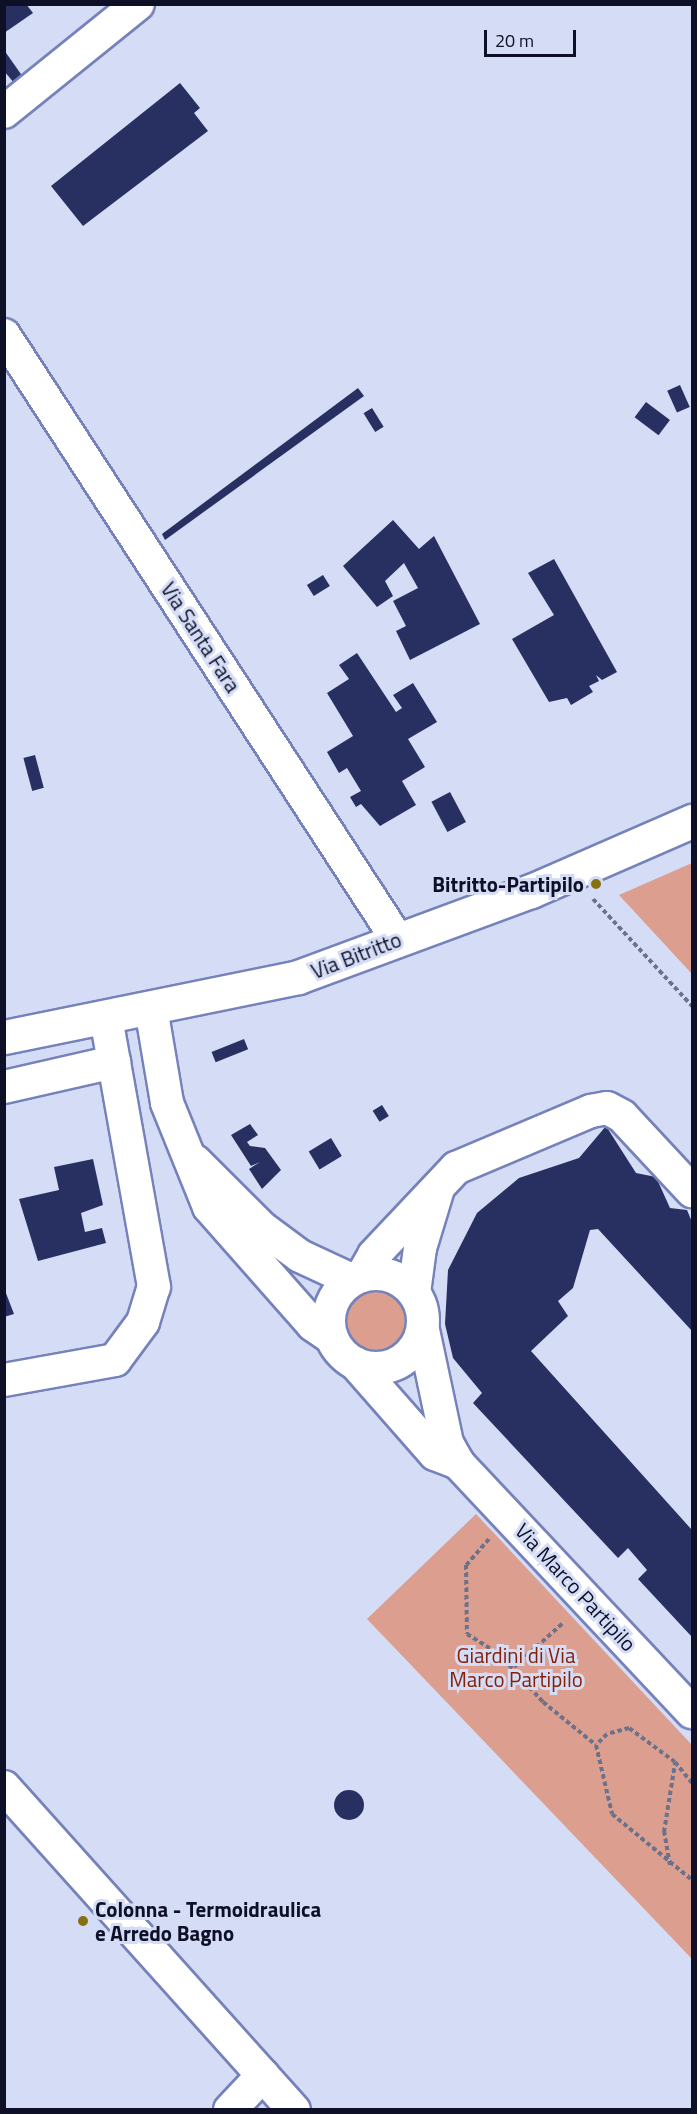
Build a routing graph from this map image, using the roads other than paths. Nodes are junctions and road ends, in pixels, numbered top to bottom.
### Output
1 (138, 4) edge
2 (4, 112) edge
3 (4, 334) edge
4 (693, 820) edge
5 (397, 939) junction
6 (151, 1008) junction
7 (106, 1017) junction
8 (4, 1037) edge
9 (114, 1062) junction
10 (4, 1087) edge
11 (183, 1150) junction
12 (439, 1185) junction
13 (693, 1191) edge
14 (357, 1278) junction
15 (414, 1293) junction
16 (423, 1330) junction
17 (332, 1338) junction
18 (355, 1363) junction
19 (4, 1380) edge
20 (458, 1463) junction
21 (693, 1712) edge
22 (4, 1787) edge
23 (263, 2075) junction
24 (230, 2109) edge
25 (294, 2109) edge

1 - 2 street
3 - 5 street, Via Santa Fara
4 - 5 main road, Via Bitritto
5 - 6 main road, Via Bitritto
6 - 7 main road, Via Bitritto
6 - 11 street
7 - 8 main road, Via Bitritto
7 - 9 street
9 - 10 street
9 - 19 street
11 - 14 street
11 - 17 street
12 - 13 street
12 - 14 street
12 - 15 street
14 - 15 street
14 - 17 street
15 - 16 street
16 - 18 street
16 - 20 street, Via Marco Partipilo
17 - 18 street
18 - 20 street, Via Marco Partipilo
20 - 21 street, Via Marco Partipilo
22 - 23 street
23 - 24 street
23 - 25 street

